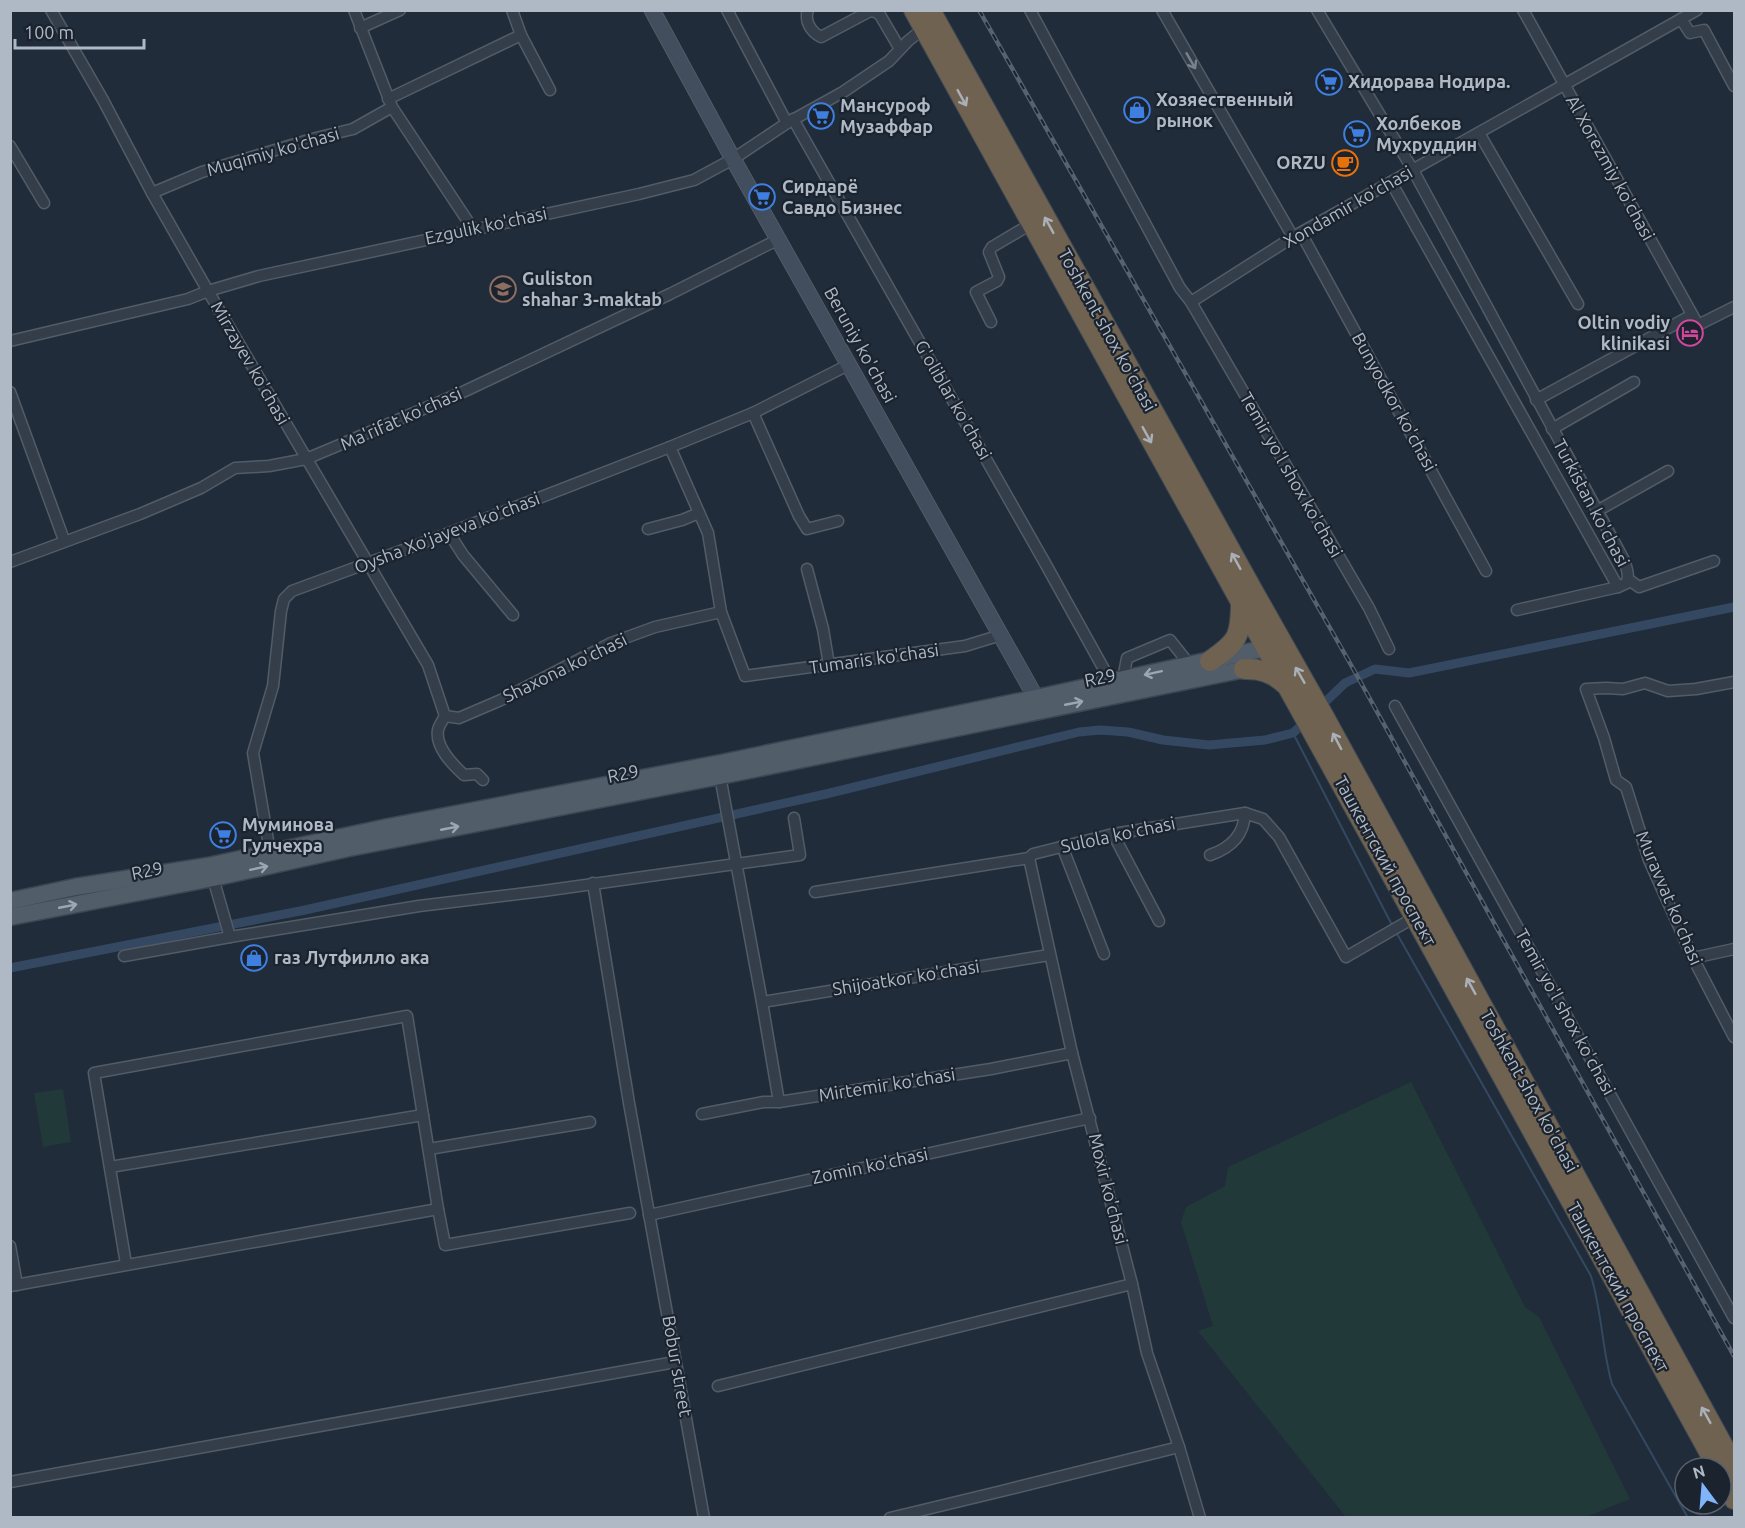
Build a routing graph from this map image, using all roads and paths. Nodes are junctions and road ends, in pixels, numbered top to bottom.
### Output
1 (51, 10) edge
2 (354, 10) edge
3 (400, 10) edge
4 (512, 10) edge
5 (651, 10) edge
6 (727, 10) edge
7 (808, 10) edge
8 (914, 10) edge
9 (1030, 10) edge
10 (1162, 10) edge
11 (1317, 10) edge
12 (1523, 10) edge
13 (1697, 10) edge
14 (927, 19) edge
15 (1681, 19) junction
16 (360, 28) junction
17 (521, 34) junction
18 (900, 49) junction
19 (1564, 85) junction
20 (1734, 86) edge
21 (550, 90) dead end
22 (390, 103) junction
23 (790, 121) junction
24 (1479, 133) junction
25 (10, 146) edge
26 (733, 159) junction
27 (1413, 170) junction
28 (1391, 182) junction
29 (152, 193) junction
30 (44, 202) dead end
31 (1031, 224) junction
32 (473, 229) junction
33 (1297, 235) junction
34 (779, 239) junction
35 (208, 291) junction
36 (1191, 302) junction
37 (1578, 304) dead end
38 (1734, 307) edge
39 (1695, 320) junction
40 (991, 322) dead end
41 (11, 341) edge
42 (848, 365) junction
43 (1635, 382) dead end
44 (10, 392) edge
45 (1536, 400) junction
46 (753, 413) junction
47 (1552, 429) junction
48 (670, 447) junction
49 (306, 459) junction
50 (1668, 471) dead end
51 (1598, 511) junction
52 (699, 513) junction
53 (838, 521) dead end
54 (648, 529) dead end
55 (449, 533) junction
56 (64, 540) junction
57 (1714, 561) dead end
58 (10, 562) edge
59 (368, 564) junction
60 (807, 569) dead end
61 (1486, 571) dead end
62 (1628, 579) junction
63 (1618, 587) junction
64 (1247, 598) junction
65 (1516, 610) dead end
66 (721, 612) junction
67 (513, 615) dead end
68 (1001, 635) junction
69 (1389, 649) dead end
70 (1275, 653) junction
71 (1210, 661) junction
72 (829, 665) junction
73 (1190, 665) junction
74 (1244, 669) junction
75 (1117, 681) junction
76 (1734, 682) edge
77 (1288, 687) junction
78 (1036, 698) junction
79 (1395, 706) dead end
80 (1313, 715) junction
81 (445, 716) junction
82 (720, 776) junction
83 (483, 780) dead end
84 (1245, 813) junction
85 (794, 818) dead end
86 (1113, 834) junction
87 (1062, 846) junction
88 (270, 852) junction
89 (1210, 855) dead end
90 (1029, 858) junction
91 (737, 863) junction
92 (213, 878) junction
93 (593, 883) junction
94 (815, 892) dead end
95 (10, 901) edge
96 (10, 917) edge
97 (1159, 921) dead end
98 (1408, 922) junction
99 (229, 935) junction
100 (1734, 949) edge
101 (1104, 954) dead end
102 (1049, 955) junction
103 (124, 956) dead end
104 (1693, 958) junction
105 (762, 1002) junction
106 (1734, 1037) edge
107 (1072, 1053) junction
108 (779, 1102) junction
109 (702, 1114) dead end
110 (423, 1115) junction
111 (1090, 1118) junction
112 (590, 1122) dead end
113 (429, 1149) junction
114 (110, 1167) junction
115 (438, 1209) junction
116 (630, 1213) dead end
117 (649, 1215) junction
118 (10, 1246) edge
119 (126, 1264) junction
120 (1132, 1284) junction
121 (14, 1285) edge
122 (1734, 1318) edge
123 (675, 1362) junction
124 (718, 1386) dead end
125 (1179, 1447) junction
126 (1711, 1456) edge
127 (1734, 1466) edge
128 (10, 1482) edge
129 (704, 1518) edge
130 (890, 1518) edge
131 (1200, 1518) edge

1 - 29 street, Mirzayev ko'chasi
2 - 16 street
3 - 16 street
4 - 17 street
5 - 26 street, Beruniy ko'chasi
6 - 23 street, G'oliblar ko'chasi
7 - 18 street
8 - 14 highway, Toshkent shox ko'chasi
9 - 36 street, Temir yo'l shox ko'chasi
10 -> 33 street, Bunyodkor ko'chasi
11 - 27 street, Turkistan ko'chasi
12 - 19 street, Al Xorezmiy ko'chasi
13 - 15 street, Xondamir ko'chasi
14 - 18 street, Ezgulik ko'chasi
14 -> 31 highway, Toshkent shox ko'chasi
64 -> 14 highway, Toshkent shox ko'chasi
15 - 19 street, Xondamir ko'chasi
15 - 20 street
16 - 22 street
17 - 21 street
17 - 22 street, Muqimiy ko'chasi
18 - 23 street, Ezgulik ko'chasi
19 - 24 street, Xondamir ko'chasi
19 - 39 street, Al Xorezmiy ko'chasi
22 - 29 street, Muqimiy ko'chasi
22 - 32 street
23 - 26 street, Ezgulik ko'chasi
23 - 75 street, G'oliblar ko'chasi
24 - 27 street, Xondamir ko'chasi
24 - 37 street
25 - 30 street
26 - 32 street, Ezgulik ko'chasi
26 - 34 street, Beruniy ko'chasi
27 - 28 street, Xondamir ko'chasi
27 - 45 street, Turkistan ko'chasi
28 - 33 street, Xondamir ko'chasi
28 - 63 street, Turkistan ko'chasi
29 - 35 street, Mirzayev ko'chasi
31 - 40 street
31 -> 64 highway, Toshkent shox ko'chasi
32 - 35 street, Ezgulik ko'chasi
33 - 36 street, Xondamir ko'chasi
33 - 61 street, Bunyodkor ko'chasi
34 - 42 street, Beruniy ko'chasi
34 - 49 street, Ma'rifat ko'chasi
35 - 41 street, Ezgulik ko'chasi
35 - 49 street, Mirzayev ko'chasi
36 - 69 street, Temir yo'l shox ko'chasi
38 - 39 street
39 - 45 street
42 - 46 street, Oysha Xo'jayeva ko'chasi
42 - 68 street, Beruniy ko'chasi
43 - 47 street
44 - 56 street
45 - 47 street, Turkistan ko'chasi
46 - 48 street, Oysha Xo'jayeva ko'chasi
46 - 53 street
47 - 51 street, Turkistan ko'chasi
48 - 52 street
48 - 55 street, Oysha Xo'jayeva ko'chasi
49 - 56 street, Ma'rifat ko'chasi
49 - 59 street, Mirzayev ko'chasi
50 - 51 street
51 - 62 street, Turkistan ko'chasi
52 - 54 street
52 - 66 street
55 - 59 street, Oysha Xo'jayeva ko'chasi
55 - 67 street
56 - 58 street, Ma'rifat ko'chasi
57 - 62 street
59 - 81 street, Mirzayev ko'chasi
59 - 88 street, Oysha Xo'jayeva ko'chasi
60 - 72 street
62 - 63 street, Turkistan ko'chasi
63 - 65 street
64 - 70 highway
64 - 71 highway
66 - 72 street, Tumaris ko'chasi
66 - 81 street, Shaxona ko'chasi
68 - 72 street, Tumaris ko'chasi
68 - 78 street, Beruniy ko'chasi
70 - 71 main road, R29
70 - 74 main road, R29
70 - 77 highway
80 -> 70 highway
71 - 73 main road, R29
73 -> 75 main road, R29
73 - 75 street
74 - 77 highway
82 -> 74 main road, R29
75 - 78 main road, R29
76 - 104 street, Muravvat ko'chasi
77 - 80 highway
78 - 88 main road, R29
79 - 122 street, Temir yo'l shox ko'chasi
80 - 98 highway, Ташкентский проспект
127 -> 80 highway, Toshkent shox ko'chasi
81 - 83 street
82 - 91 street
92 -> 82 main road, R29
84 - 86 street, Sulola ko'chasi
84 - 89 street
84 - 98 street
85 - 91 street
86 - 87 street, Sulola ko'chasi
86 - 97 street
87 - 90 street, Sulola ko'chasi
87 - 101 street
88 - 95 main road, R29
90 - 94 street, Sulola ko'chasi
90 - 102 street, Moxir ko'chasi
91 - 93 street
91 - 105 street
96 -> 92 main road, R29
92 - 99 street
93 - 99 street
93 - 117 street, Bobur street
98 - 126 highway, Ташкентский проспект
99 - 103 street
100 - 104 street
102 - 105 street, Shijoatkor ko'chasi
102 - 107 street, Moxir ko'chasi
104 - 106 street, Muravvat ko'chasi
105 - 108 street
107 - 108 street, Mirtemir ko'chasi
107 - 111 street, Moxir ko'chasi
108 - 109 street, Mirtemir ko'chasi
110 - 113 street
110 - 114 street
110 - 114 street
111 - 117 street, Zomin ko'chasi
111 - 120 street, Moxir ko'chasi
112 - 113 street
113 - 115 street
114 - 119 street
115 - 116 street
115 - 119 street
117 - 123 street, Bobur street
118 - 121 street
119 - 121 street
120 - 124 street
120 - 125 street, Moxir ko'chasi
123 - 128 street
123 - 129 street, Bobur street
125 - 130 street
125 - 131 street, Moxir ko'chasi

